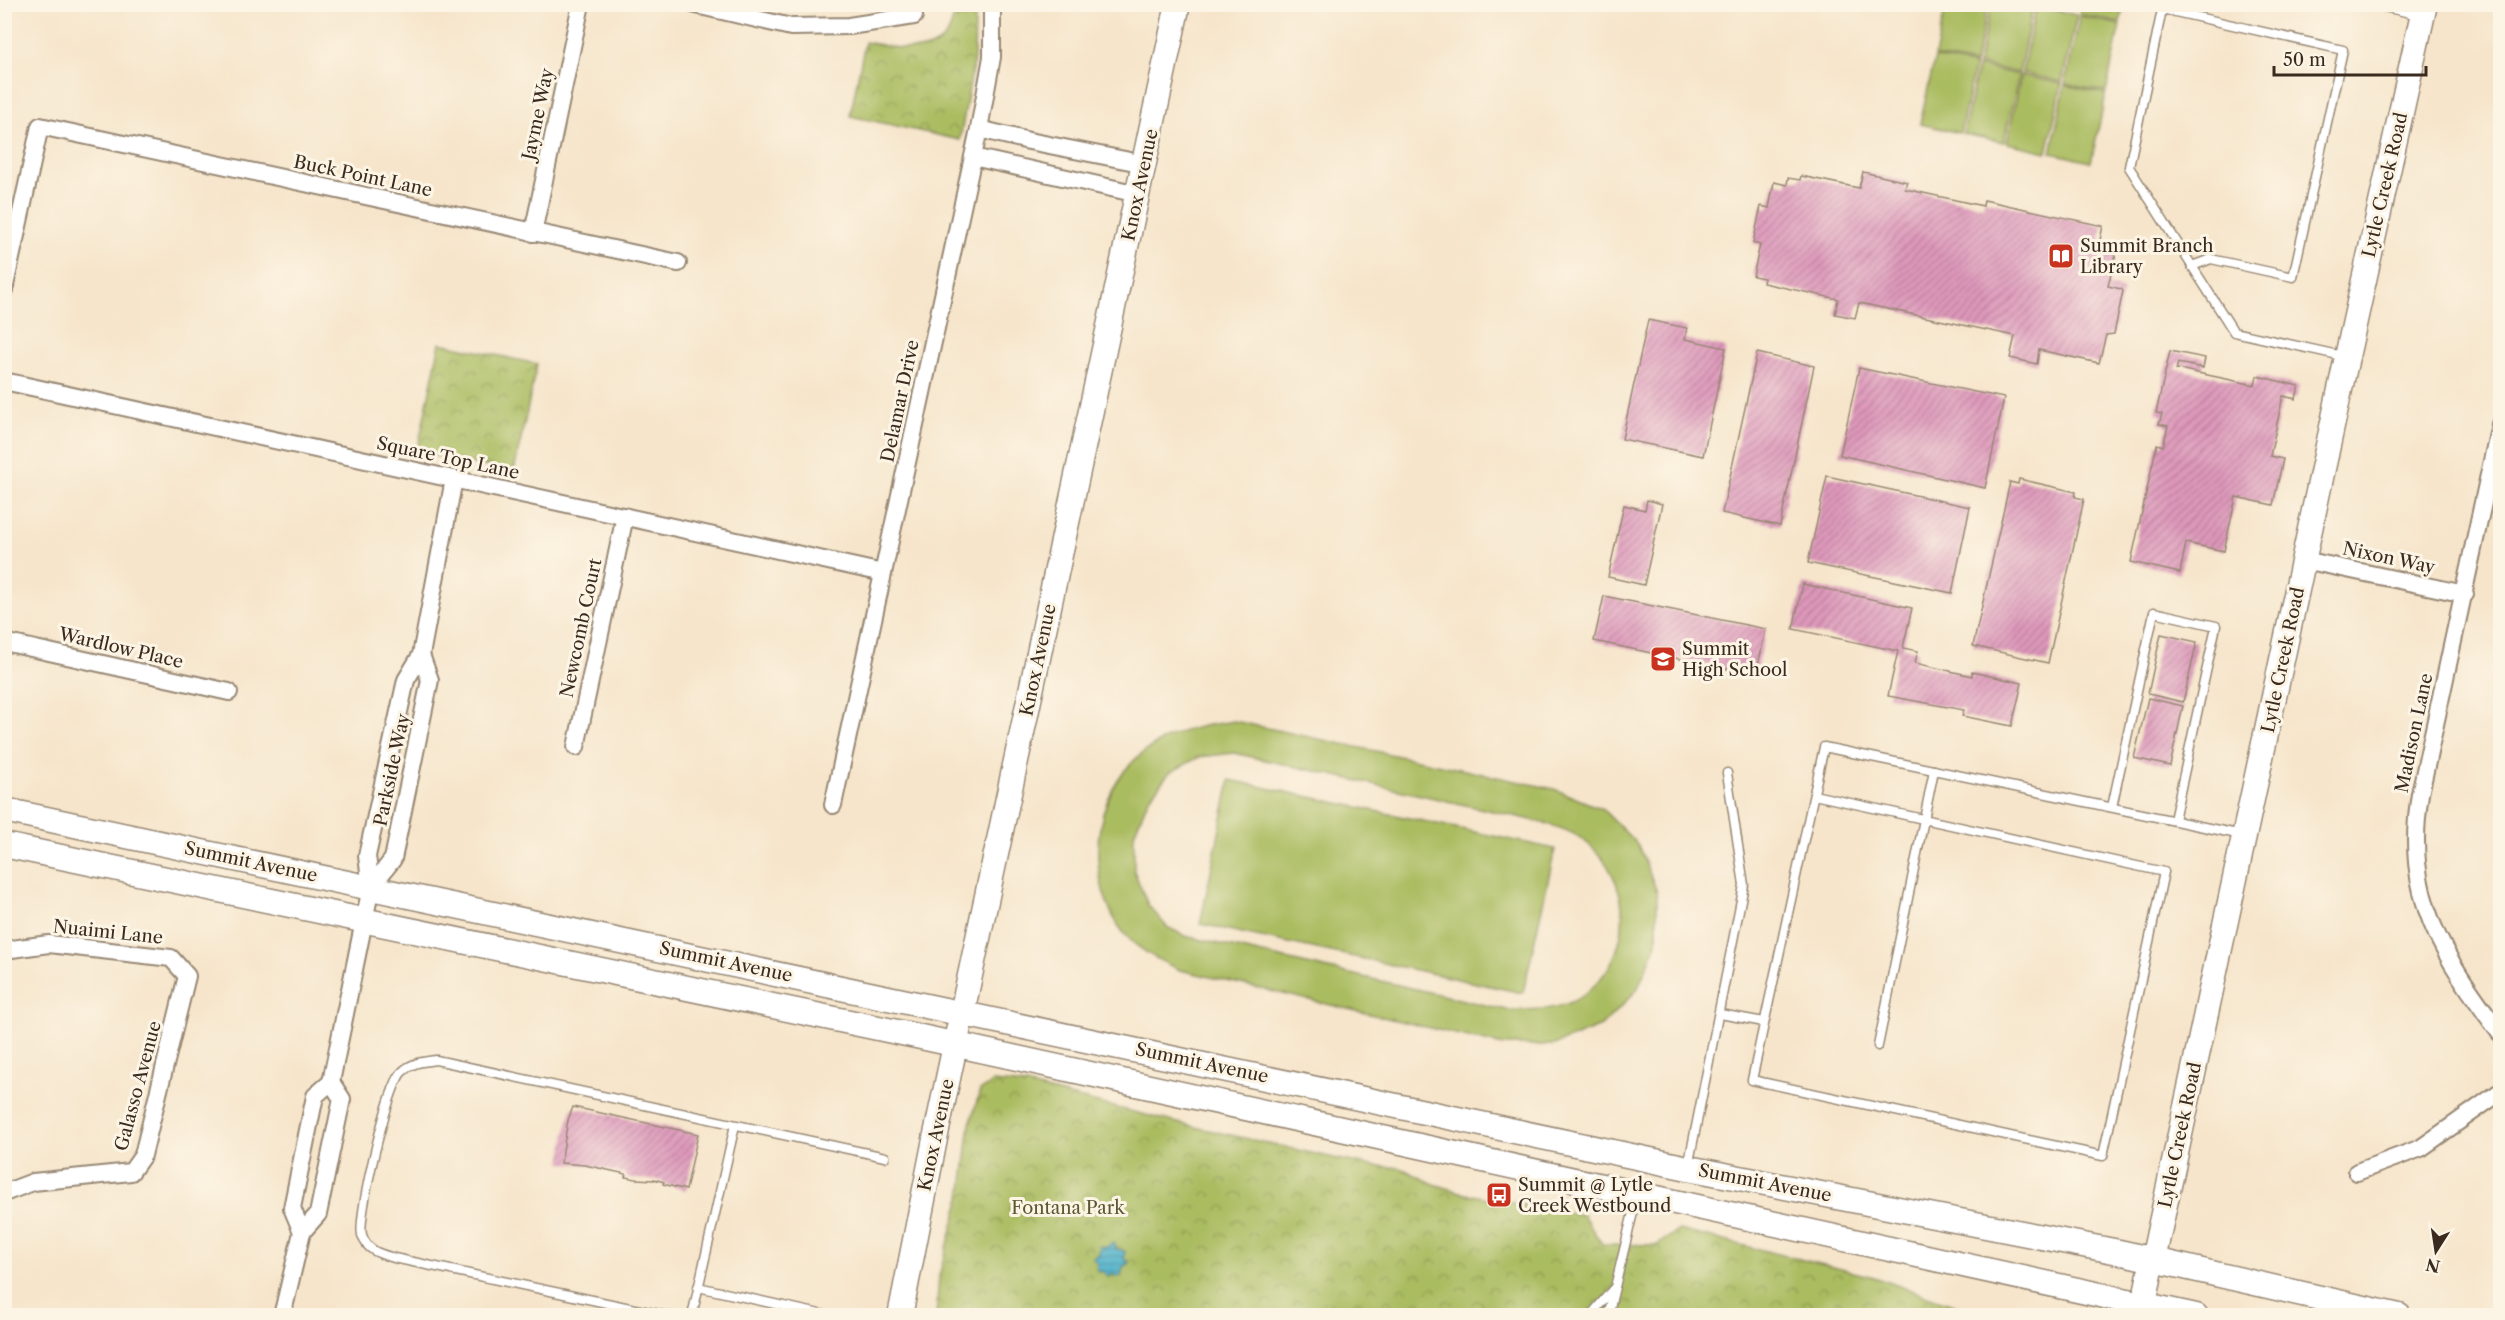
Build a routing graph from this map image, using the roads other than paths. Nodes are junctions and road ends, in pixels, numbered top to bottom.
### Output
1 (581, 4) edge
2 (692, 4) edge
3 (992, 4) edge
4 (1178, 4) edge
5 (2371, 4) edge
6 (2162, 7) edge
7 (2424, 10) edge
8 (914, 16) dead end
9 (979, 129) junction
10 (973, 157) junction
11 (1145, 164) junction
12 (1138, 194) junction
13 (533, 232) junction
14 (678, 263) dead end
15 (2192, 266) junction
16 (4, 290) edge
17 (2347, 357) junction
18 (4, 381) edge
19 (2500, 424) edge
20 (454, 479) junction
21 (625, 516) junction
22 (2304, 560) junction
23 (883, 573) junction
24 (2465, 594) junction
25 (4, 642) edge
26 (421, 656) junction
27 (229, 693) dead end
28 (392, 738) junction
29 (417, 743) junction
30 (576, 747) dead end
31 (1934, 770) junction
32 (1727, 773) dead end
33 (1814, 795) junction
34 (833, 805) dead end
35 (2112, 807) junction
36 (4, 810) edge
37 (1924, 819) junction
38 (2174, 820) junction
39 (2245, 835) junction
40 (4, 845) edge
41 (371, 887) junction
42 (365, 921) junction
43 (4, 950) edge
44 (171, 958) joint
45 (963, 1012) junction
46 (1720, 1014) junction
47 (1764, 1022) junction
48 (2500, 1033) edge
49 (956, 1045) junction
50 (1878, 1046) dead end
51 (331, 1082) junction
52 (2500, 1092) edge
53 (735, 1125) junction
54 (885, 1157) dead end
55 (1688, 1168) junction
56 (2357, 1172) dead end
57 (1638, 1192) junction
58 (4, 1193) edge
59 (302, 1233) junction
60 (2154, 1260) junction
61 (698, 1287) junction
62 (1614, 1289) junction
63 (2142, 1309) edge
64 (282, 1316) edge
65 (668, 1316) edge
66 (692, 1316) edge
67 (829, 1316) edge
68 (900, 1316) edge
69 (1590, 1316) edge
70 (1608, 1316) edge
71 (2196, 1316) edge
72 (2399, 1316) edge

1 - 13 street, Jayme Way
2 - 8 street
3 - 9 street, Delamar Drive
4 - 11 main road, Knox Avenue
5 - 7 lane
6 - 15 lane
6 - 15 lane
7 - 17 main road, Lytle Creek Road
9 - 10 street, Delamar Drive
9 - 11 street
10 - 12 street
10 - 23 street, Delamar Drive
11 - 12 main road, Knox Avenue
12 - 45 main road, Knox Avenue
13 - 14 street, Buck Point Lane
13 - 16 street, Buck Point Lane
15 - 17 lane
17 - 22 main road, Lytle Creek Road
18 - 20 street, Square Top Lane
19 - 24 street, Madison Lane
20 - 21 street, Square Top Lane
20 - 26 street, Parkside Way
21 - 23 street, Square Top Lane
21 - 30 street, Newcomb Court
22 - 24 street, Nixon Way
22 - 39 main road, Lytle Creek Road
23 - 34 street, Delamar Drive
24 - 48 street, Madison Lane
25 - 27 street, Wardlow Place
26 - 28 street, Parkside Way
26 - 29 street, Parkside Way
28 - 29 street
28 - 41 street, Parkside Way
29 - 41 street, Parkside Way
31 - 33 lane
31 - 35 lane
31 - 37 lane
32 - 46 lane
33 - 37 lane
33 - 47 lane
35 - 38 lane
35 - 38 lane
36 - 41 main road, Summit Avenue
37 - 47 lane
37 - 50 lane
38 - 39 lane
39 - 60 main road, Lytle Creek Road
40 - 42 main road, Summit Avenue
41 - 42 street, Parkside Way
41 - 45 main road, Summit Avenue
42 - 49 main road, Summit Avenue
42 - 51 street, Parkside Way
43 - 44 street, Nuaimi Lane
44 - 58 street, Galasso Avenue
45 - 49 main road, Knox Avenue
45 - 55 main road, Summit Avenue
46 - 47 lane
46 - 55 lane
49 - 57 main road, Summit Avenue
49 - 68 main road, Knox Avenue
51 - 59 street, Parkside Way
51 - 59 street
52 - 56 street
53 - 54 lane
53 - 61 lane
53 - 65 lane
55 - 60 main road, Summit Avenue
57 - 62 lane
57 - 63 main road, Summit Avenue
59 - 64 street
60 - 63 main road, Lytle Creek Road
60 - 72 main road, Summit Avenue
61 - 66 lane
61 - 67 lane
62 - 69 lane
62 - 70 lane
63 - 71 main road, Summit Avenue

